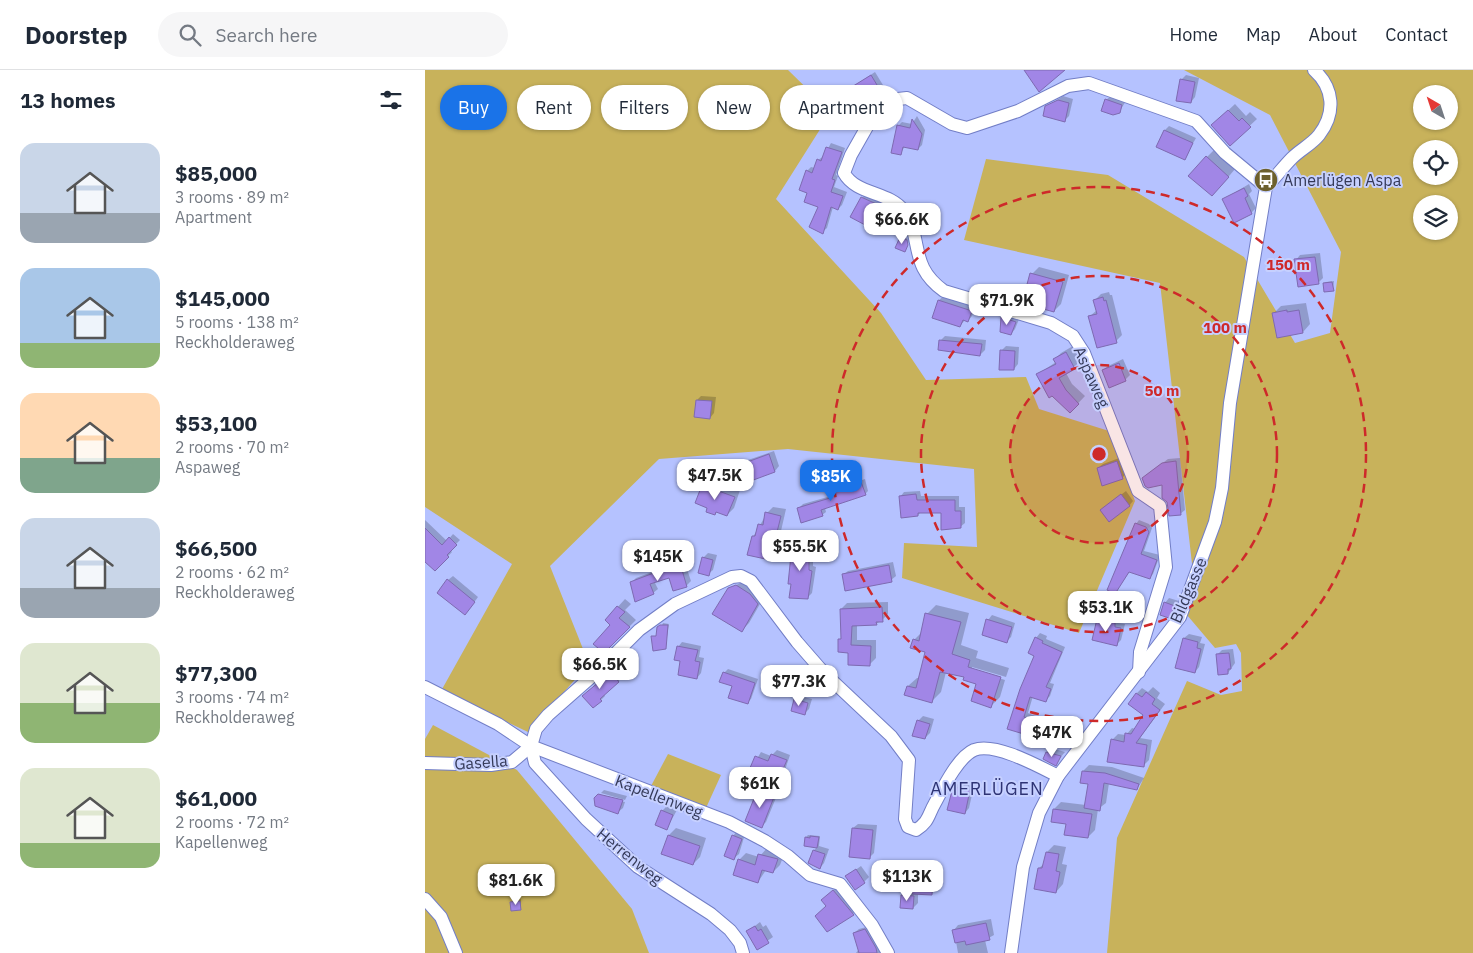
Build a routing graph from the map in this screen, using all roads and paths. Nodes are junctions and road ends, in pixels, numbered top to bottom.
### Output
1 (1314, 70) edge
2 (1266, 187) junction
3 (1139, 672) junction
4 (425, 688) edge
5 (531, 746) junction
6 (425, 763) edge
7 (1058, 776) junction
8 (425, 899) edge
9 (455, 953) edge
10 (743, 953) edge
11 (887, 953) edge
12 (1011, 953) edge

1 - 2 street
2 - 3 street, Bildgasse
2 - 3 street, Aspaweg
3 - 7 street, Bildgasse
4 - 5 street, Kapellenweg
5 - 6 street, Gasella
5 - 7 street
5 - 10 street, Herrenweg
5 - 11 street, Kapellenweg
7 - 12 street, Bildgasse
8 - 9 street

